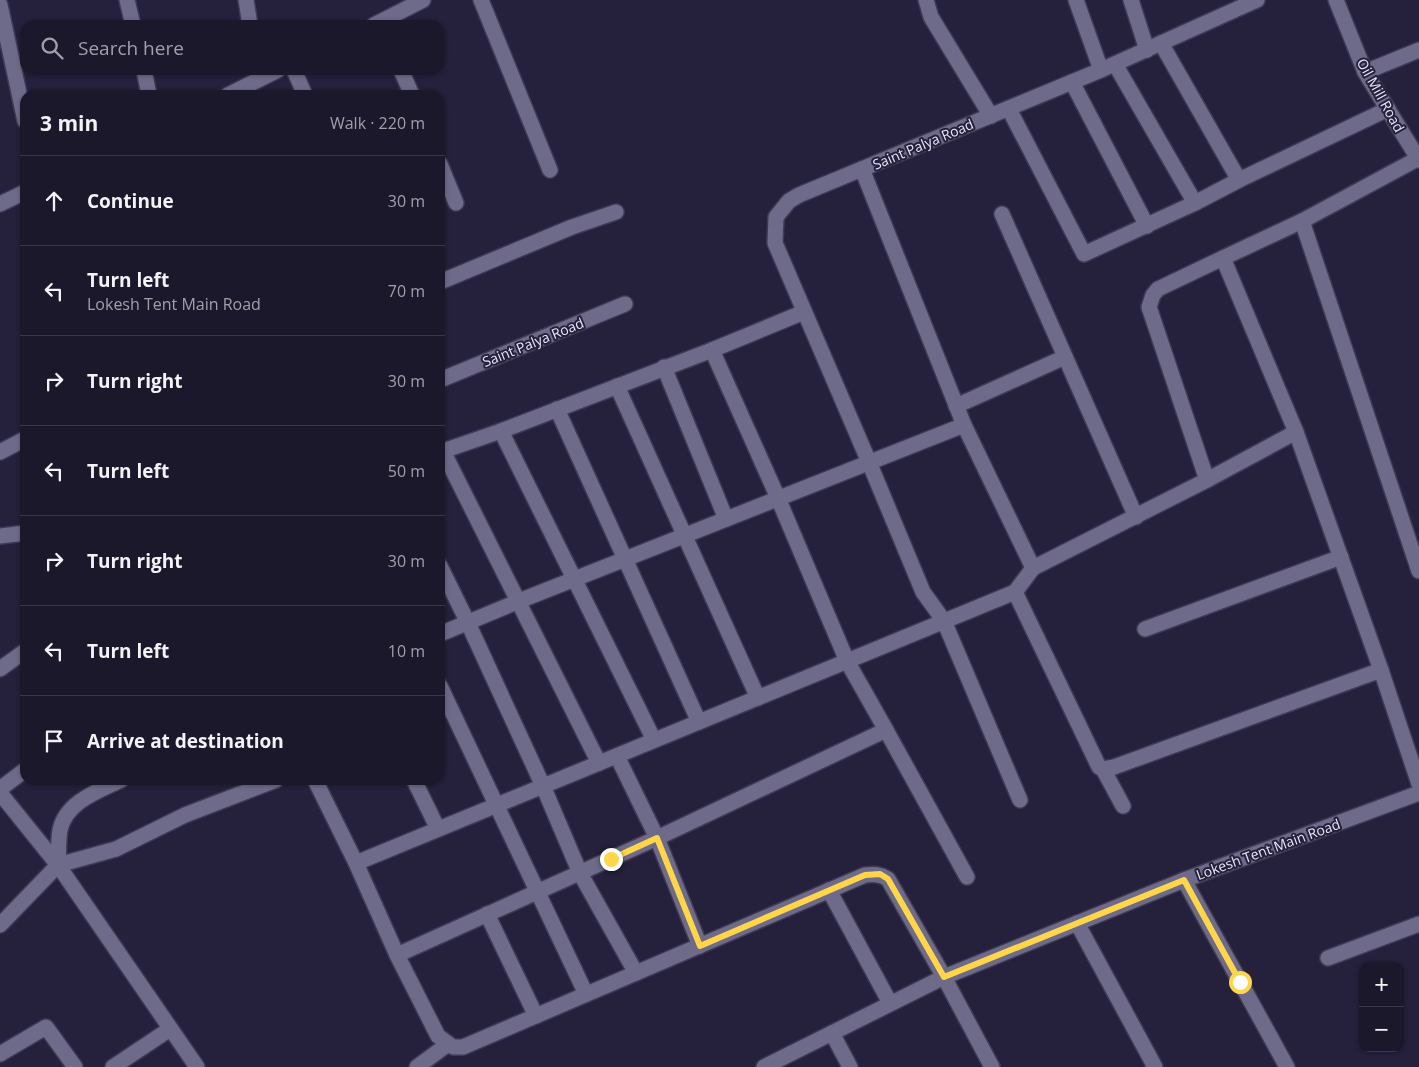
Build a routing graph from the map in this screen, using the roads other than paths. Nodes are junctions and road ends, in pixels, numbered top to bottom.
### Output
1 (127, 0) edge
2 (246, 0) edge
3 (423, 0) edge
4 (481, 0) edge
5 (926, 0) edge
6 (1076, 0) edge
7 (1131, 0) edge
8 (1257, 0) edge
9 (1336, 0) edge
10 (0, 5) edge
11 (132, 20) edge
12 (249, 20) edge
13 (386, 20) edge
14 (1154, 46) junction
15 (1419, 50) edge
16 (1115, 64) junction
17 (1101, 70) junction
18 (1366, 72) junction
19 (145, 75) edge
20 (257, 75) edge
21 (296, 75) edge
22 (403, 75) edge
23 (1072, 82) junction
24 (148, 90) edge
25 (235, 90) edge
26 (302, 90) edge
27 (410, 90) edge
28 (20, 98) edge
29 (1009, 108) junction
30 (1388, 109) junction
31 (990, 116) junction
32 (1419, 159) edge
33 (862, 169) junction
34 (550, 170) dead end
35 (445, 176) edge
36 (1239, 180) junction
37 (20, 194) edge
38 (456, 203) dead end
39 (1195, 203) junction
40 (0, 204) edge
41 (616, 212) dead end
42 (1002, 214) dead end
43 (1302, 221) junction
44 (1147, 226) junction
45 (1223, 258) junction
46 (445, 280) edge
47 (625, 304) dead end
48 (804, 312) junction
49 (712, 350) junction
50 (1065, 358) junction
51 (664, 367) junction
52 (445, 378) edge
53 (618, 386) junction
54 (956, 406) junction
55 (557, 409) junction
56 (964, 425) junction
57 (501, 431) junction
58 (1296, 432) junction
59 (20, 442) edge
60 (445, 450) edge
61 (0, 452) edge
62 (445, 457) edge
63 (869, 462) junction
64 (1207, 480) junction
65 (778, 498) junction
66 (1136, 517) junction
67 (726, 519) junction
68 (20, 534) edge
69 (0, 536) edge
70 (684, 536) junction
71 (1340, 557) junction
72 (625, 560) junction
73 (1033, 568) junction
74 (1419, 572) edge
75 (445, 576) edge
76 (574, 579) junction
77 (1015, 592) junction
78 (519, 601) junction
79 (944, 621) junction
80 (468, 623) junction
81 (1145, 629) dead end
82 (445, 632) edge
83 (20, 655) edge
84 (847, 661) junction
85 (0, 670) edge
86 (1381, 670) junction
87 (445, 697) edge
88 (758, 698) junction
89 (700, 722) junction
90 (886, 730) junction
91 (654, 740) junction
92 (617, 756) junction
93 (599, 763) junction
94 (1103, 769) junction
95 (20, 774) edge
96 (1419, 784) edge
97 (111, 785) edge
98 (263, 785) edge
99 (317, 785) edge
100 (416, 785) edge
101 (543, 786) junction
102 (0, 789) edge
103 (0, 793) edge
104 (1419, 793) edge
105 (1020, 800) dead end
106 (496, 805) junction
107 (1123, 806) dead end
108 (438, 829) junction
109 (657, 838) junction
110 (356, 863) junction
111 (58, 865) junction
112 (580, 873) junction
113 (967, 877) dead end
114 (1184, 880) junction
115 (829, 890) junction
116 (537, 892) junction
117 (487, 914) junction
118 (1077, 923) junction
119 (1419, 924) edge
120 (0, 925) edge
121 (700, 946) junction
122 (397, 955) junction
123 (1328, 958) dead end
124 (636, 973) junction
125 (944, 977) junction
126 (586, 994) junction
127 (890, 1003) junction
128 (536, 1016) junction
129 (170, 1029) junction
130 (832, 1032) junction
131 (448, 1044) junction
132 (0, 1054) edge
133 (75, 1067) edge
134 (113, 1067) edge
135 (197, 1067) edge
136 (417, 1067) edge
137 (764, 1067) edge
138 (850, 1067) edge
139 (992, 1067) edge
140 (1155, 1067) edge
141 (1287, 1067) edge

1 - 11 street
2 - 12 street
3 - 13 street
4 - 34 street
5 - 31 street
6 - 17 street
7 - 14 street
8 - 14 street, Saint Palya Road
9 - 18 street, Oil Mill Road
10 - 28 street
14 - 16 street, Saint Palya Road
14 - 36 street
15 - 18 street
16 - 17 street, Saint Palya Road
16 - 39 street
17 - 23 street, Saint Palya Road
18 - 30 street, Oil Mill Road
19 - 24 street
20 - 25 street
21 - 26 street
22 - 27 street
23 - 29 street, Saint Palya Road
23 - 44 street
29 - 31 street, Saint Palya Road
29 - 44 street
30 - 32 street, Oil Mill Road
30 - 36 street
31 - 33 street, Saint Palya Road
32 - 43 street
33 - 48 street, Saint Palya Road
33 - 54 street
35 - 38 street
36 - 39 street
37 - 40 street
39 - 44 street
41 - 46 street
42 - 50 street
43 - 45 street
43 - 74 street
45 - 58 street
45 - 64 street
47 - 52 street, Saint Palya Road
48 - 49 street
48 - 63 street
49 - 51 street
49 - 65 street
50 - 54 street
50 - 66 street
51 - 53 street
51 - 67 street
53 - 55 street
53 - 70 street
54 - 56 street
55 - 57 street
55 - 72 street
56 - 63 street
56 - 73 street
57 - 60 street
57 - 76 street
58 - 64 street
58 - 71 street
59 - 61 street
62 - 78 street
63 - 65 street
63 - 79 street
64 - 66 street
65 - 67 street
65 - 84 street
66 - 73 street
67 - 70 street
68 - 69 street
70 - 72 street
70 - 88 street
71 - 81 street
71 - 86 street
72 - 76 street
72 - 89 street
73 - 77 street
75 - 80 street
76 - 78 street
76 - 91 street
77 - 79 street
77 - 94 street
78 - 80 street
78 - 93 street
79 - 84 street
79 - 105 street
80 - 82 street
80 - 101 street
83 - 85 street
84 - 88 street
84 - 90 street
86 - 94 street
86 - 96 street
87 - 106 street
88 - 89 street
89 - 91 street
90 - 109 street
90 - 113 street
91 - 92 street
92 - 93 street
92 - 109 street
93 - 101 street
94 - 107 street
95 - 102 street
97 - 111 street
98 - 111 street
99 - 110 street
100 - 108 street
101 - 106 street
101 - 112 street
103 - 111 street
104 - 114 street, Lokesh Tent Main Road
106 - 108 street
106 - 116 street
108 - 110 street
109 - 112 street
109 - 121 street
110 - 122 street
111 - 120 street
111 - 129 street
112 - 116 street
112 - 124 street
114 - 118 street, Lokesh Tent Main Road
114 - 141 street
115 - 121 street
115 - 125 street
115 - 127 street
116 - 117 street
116 - 126 street
117 - 122 street
117 - 128 street
118 - 125 street, Lokesh Tent Main Road
118 - 140 street
119 - 123 street
121 - 124 street
122 - 131 street
124 - 126 street
125 - 127 street, Lokesh Tent Main Road
125 - 139 street
126 - 128 street
127 - 130 street, Lokesh Tent Main Road
128 - 131 street
129 - 134 street
129 - 135 street
130 - 137 street, Lokesh Tent Main Road
130 - 138 street
131 - 136 street
132 - 133 street

